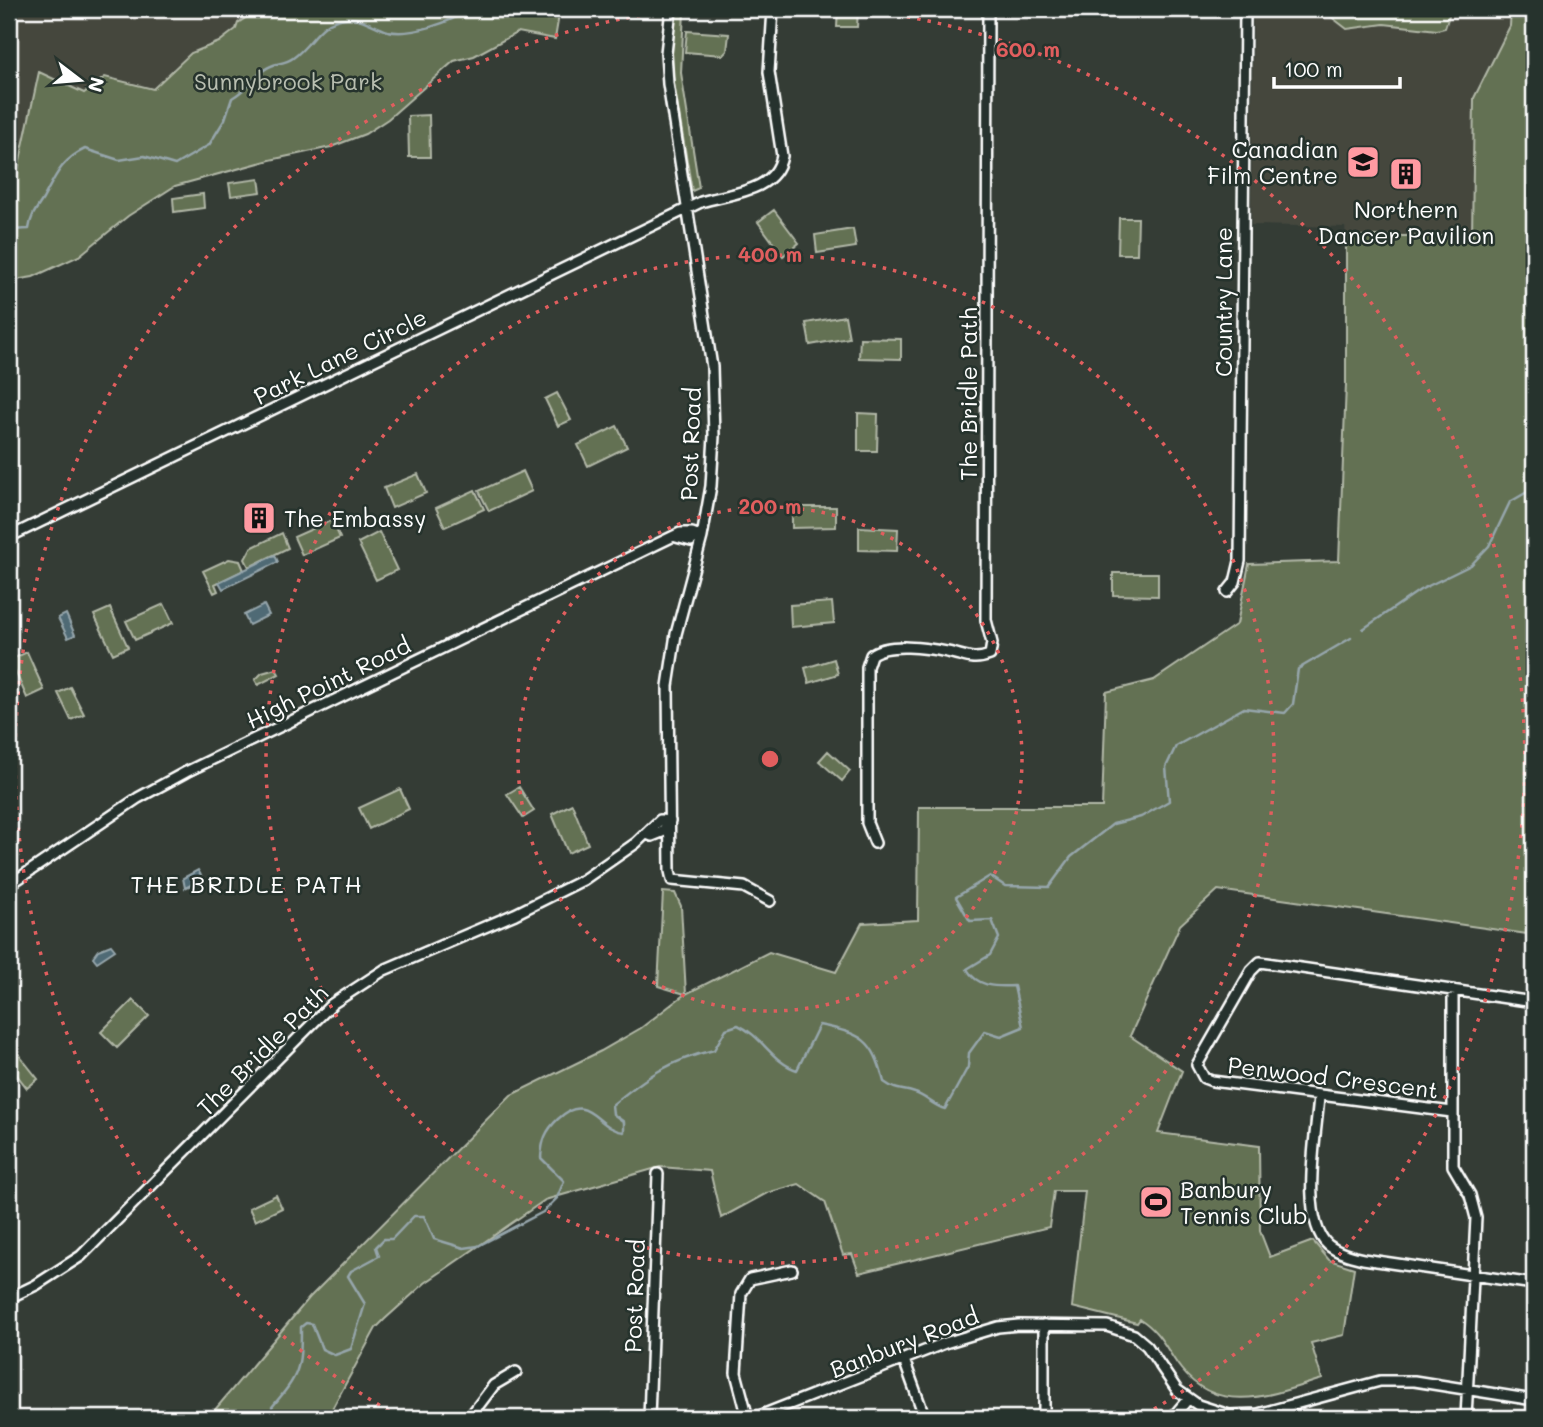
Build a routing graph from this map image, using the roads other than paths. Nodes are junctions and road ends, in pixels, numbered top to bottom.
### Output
1 (670, 9) edge
2 (773, 9) edge
3 (988, 9) edge
4 (1245, 9) edge
5 (687, 209) junction
6 (9, 537) edge
7 (699, 537) junction
8 (1227, 592) dead end
9 (670, 821) junction
10 (875, 843) dead end
11 (9, 885) edge
12 (770, 901) dead end
13 (1452, 990) junction
14 (1534, 1002) edge
15 (1319, 1096) junction
16 (1452, 1112) junction
17 (658, 1174) dead end
18 (792, 1270) dead end
19 (1473, 1275) junction
20 (1534, 1284) edge
21 (9, 1298) edge
22 (1044, 1325) junction
23 (904, 1360) junction
24 (516, 1372) dead end
25 (1468, 1389) junction
26 (1188, 1399) junction
27 (1534, 1400) edge
28 (469, 1418) edge
29 (649, 1418) edge
30 (748, 1418) edge
31 (754, 1418) edge
32 (925, 1418) edge
33 (1044, 1418) edge
34 (1172, 1418) edge
35 (1466, 1418) edge

1 - 5 street, Post Road
2 - 5 street, Park Lane Circle
3 - 10 street, The Bridle Path
4 - 8 street, Country Lane
5 - 6 street, Park Lane Circle
5 - 7 street, Post Road
7 - 9 street, Post Road
7 - 11 street, High Point Road
9 - 12 street, Post Road
9 - 21 street, The Bridle Path
13 - 14 street
13 - 15 street, Penwood Crescent
13 - 16 street
15 - 16 street, Penwood Crescent
15 - 19 street
16 - 19 street
17 - 29 street, Post Road
18 - 30 street
19 - 20 street
19 - 25 street
22 - 23 street, Banbury Road
22 - 26 street, Banbury Road
22 - 33 street
23 - 31 street, Banbury Road
23 - 32 street
24 - 28 street
25 - 26 street, Banbury Road
25 - 27 street, Banbury Road
25 - 35 street
26 - 34 street

